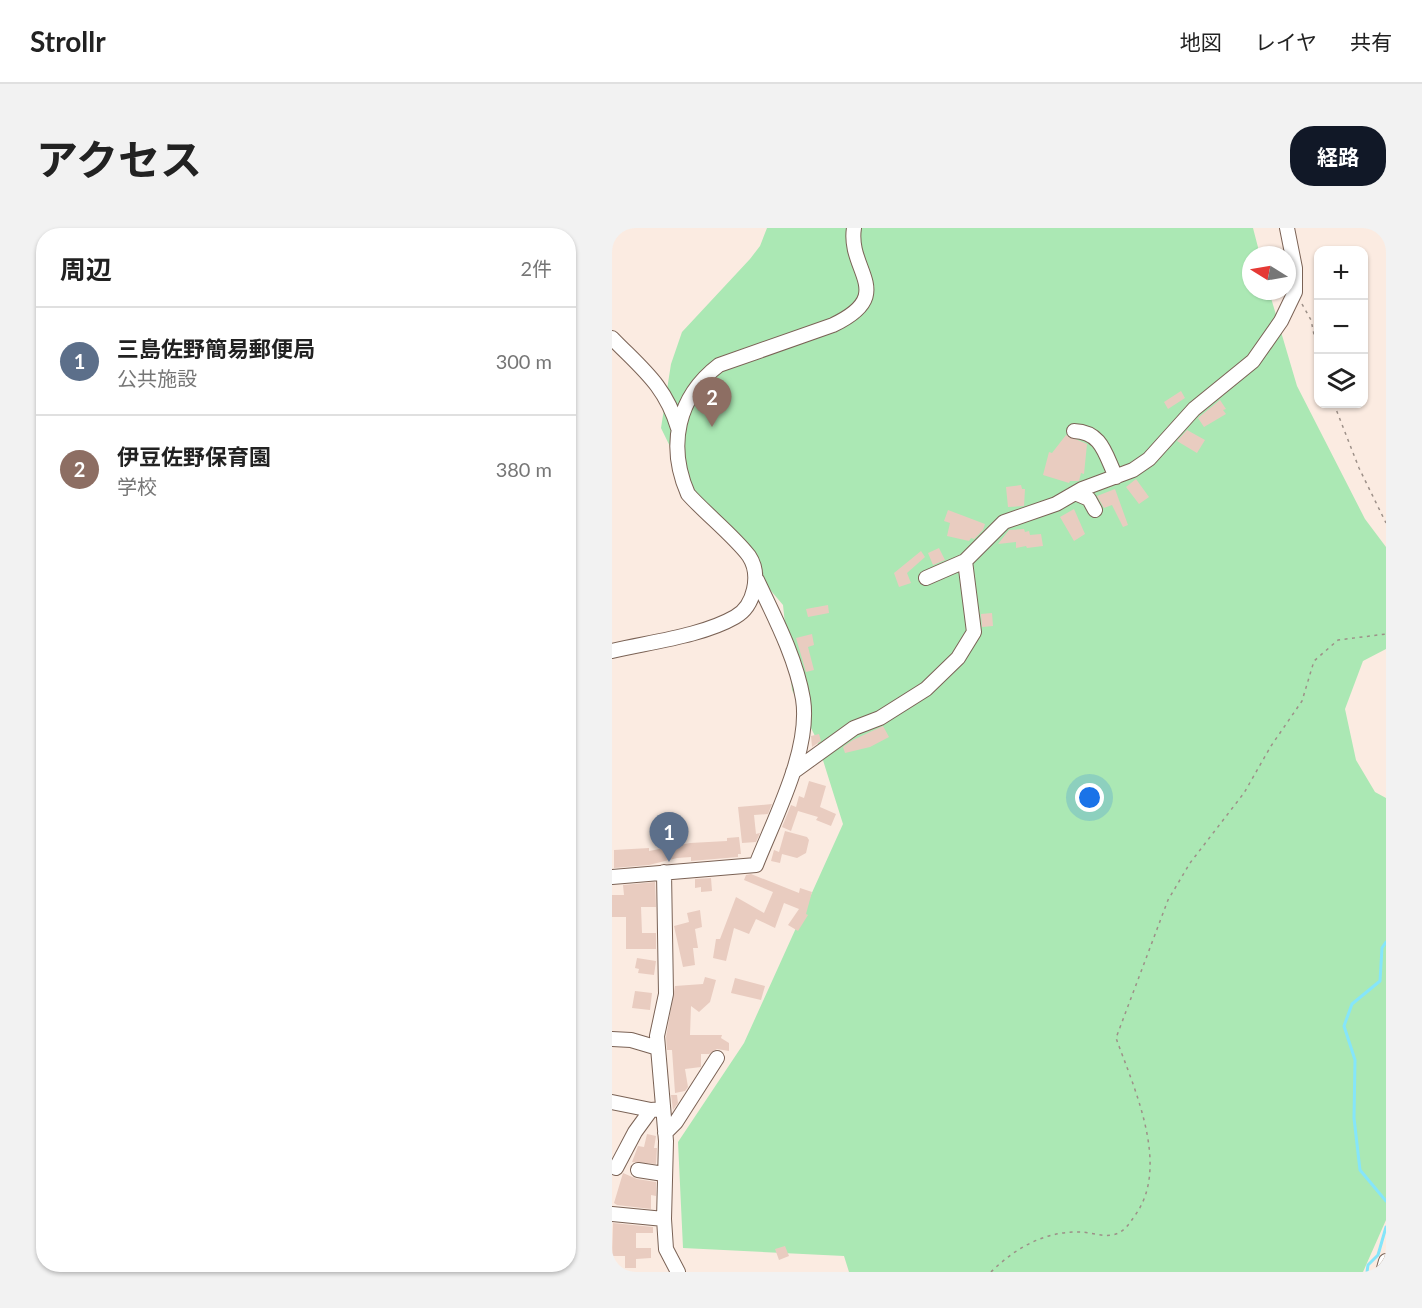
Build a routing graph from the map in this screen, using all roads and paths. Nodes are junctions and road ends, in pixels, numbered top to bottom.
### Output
1 (855, 228) edge
2 (1287, 228) edge
3 (1299, 298) dead end
4 (1314, 335) edge
5 (612, 338) edge
6 (1336, 408) edge
7 (678, 430) junction
8 (1074, 431) dead end
9 (1116, 477) junction
10 (1075, 493) junction
11 (1095, 510) dead end
12 (1386, 523) edge
13 (964, 561) junction
14 (926, 578) dead end
15 (757, 580) junction
16 (1386, 634) edge
17 (612, 651) edge
18 (793, 772) junction
19 (664, 872) junction
20 (612, 877) edge
21 (612, 1039) edge
22 (658, 1048) junction
23 (717, 1058) dead end
24 (612, 1102) edge
25 (657, 1109) junction
26 (665, 1133) junction
27 (616, 1168) dead end
28 (638, 1170) dead end
29 (664, 1174) junction
30 (612, 1214) edge
31 (664, 1219) junction
32 (1386, 1261) edge
33 (678, 1272) edge
34 (991, 1272) edge
35 (1383, 1272) edge

1 - 7 street
2 - 9 street
3 - 4 path
5 - 7 street
6 - 12 path
7 - 15 street
8 - 9 street
9 - 10 street
10 - 11 street
10 - 13 street
13 - 14 street
13 - 18 street
15 - 17 street
15 - 18 street
16 - 34 path
18 - 19 street
19 - 20 street
19 - 22 street
21 - 22 street
22 - 25 street
23 - 26 street
24 - 25 street
25 - 26 street
25 - 27 street
26 - 29 street
28 - 29 street
29 - 31 street
30 - 31 street
31 - 33 street
32 - 35 street

